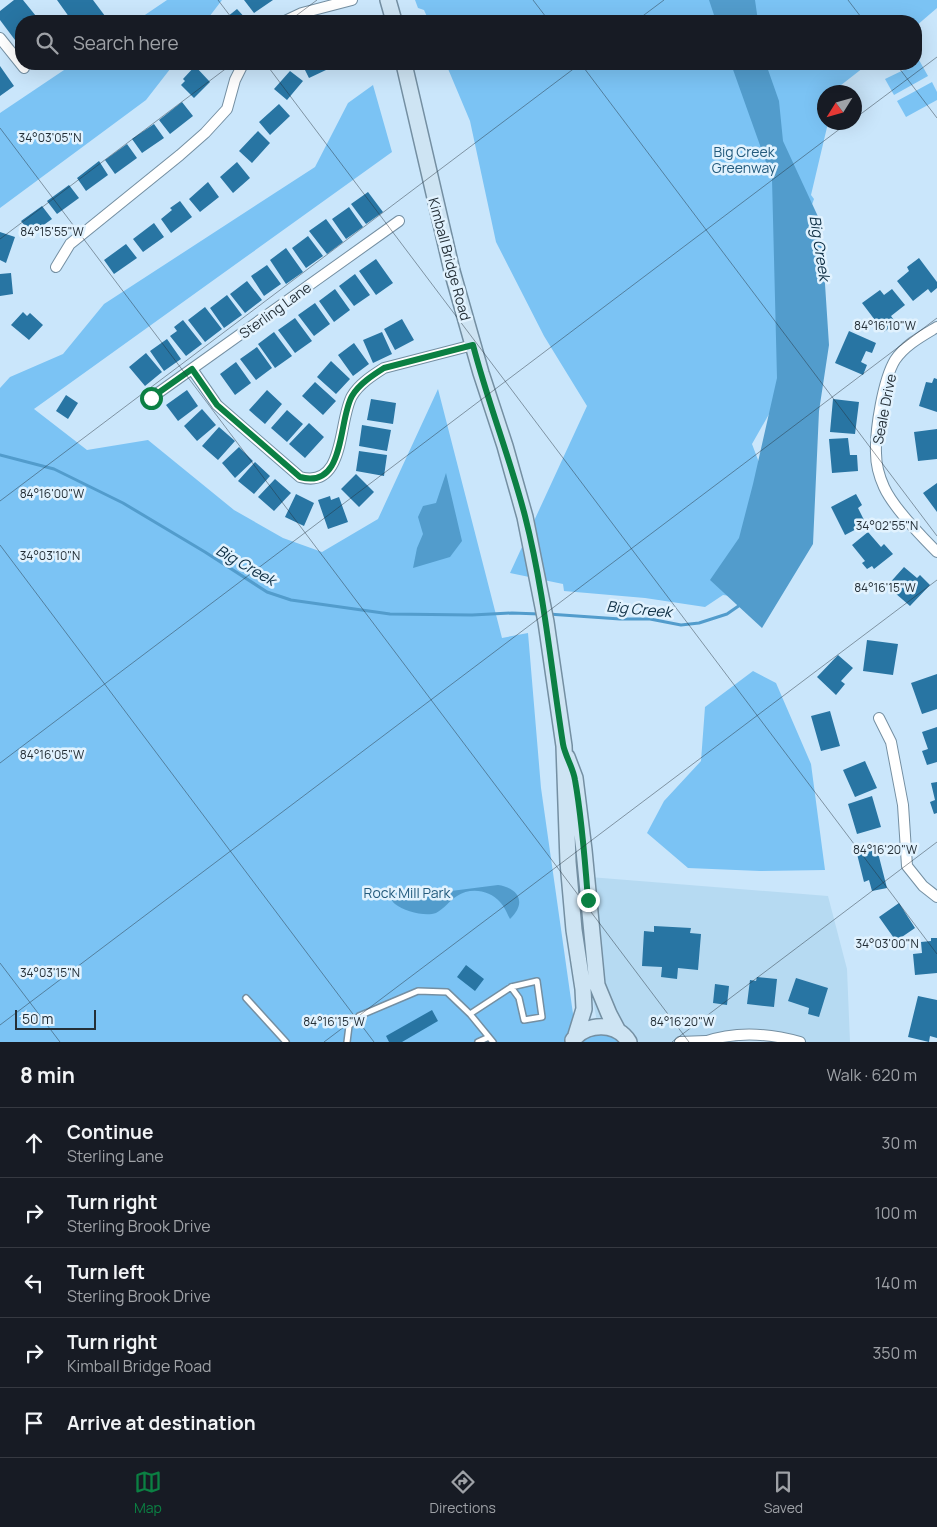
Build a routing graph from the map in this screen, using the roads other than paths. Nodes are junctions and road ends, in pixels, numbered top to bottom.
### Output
1 (352, 0) edge
2 (388, 0) edge
3 (298, 15) edge
4 (392, 15) edge
5 (0, 38) edge
6 (15, 57) edge
7 (241, 70) edge
8 (405, 70) edge
9 (399, 221) dead end
10 (56, 266) dead end
11 (937, 327) edge
12 (473, 345) junction
13 (192, 369) junction
14 (151, 398) dead end
15 (937, 552) edge
16 (879, 718) dead end
17 (564, 746) junction
18 (937, 897) edge
19 (510, 987) junction
20 (246, 998) dead end
21 (470, 1014) junction
22 (628, 1038) edge
23 (574, 1039) edge
24 (491, 1040) edge
25 (286, 1042) edge
26 (347, 1042) edge
27 (478, 1042) edge
28 (680, 1042) edge
29 (705, 1042) edge
30 (800, 1042) edge

1 - 3 street
2 - 4 street
5 - 6 street
7 - 10 street
8 - 12 street, Kimball Bridge Road
9 - 13 street, Sterling Lane
11 - 15 street, Seale Drive
12 - 13 street
12 - 17 street, Kimball Bridge Road
13 - 14 street, Sterling Lane
16 - 18 street
17 - 22 street, Kimball Bridge Road
17 - 23 street, Kimball Bridge Road
19 - 19 lane
19 - 21 lane
20 - 25 lane
21 - 24 lane
21 - 26 lane
22 - 23 street
24 - 27 lane
28 - 29 street
29 - 30 street

